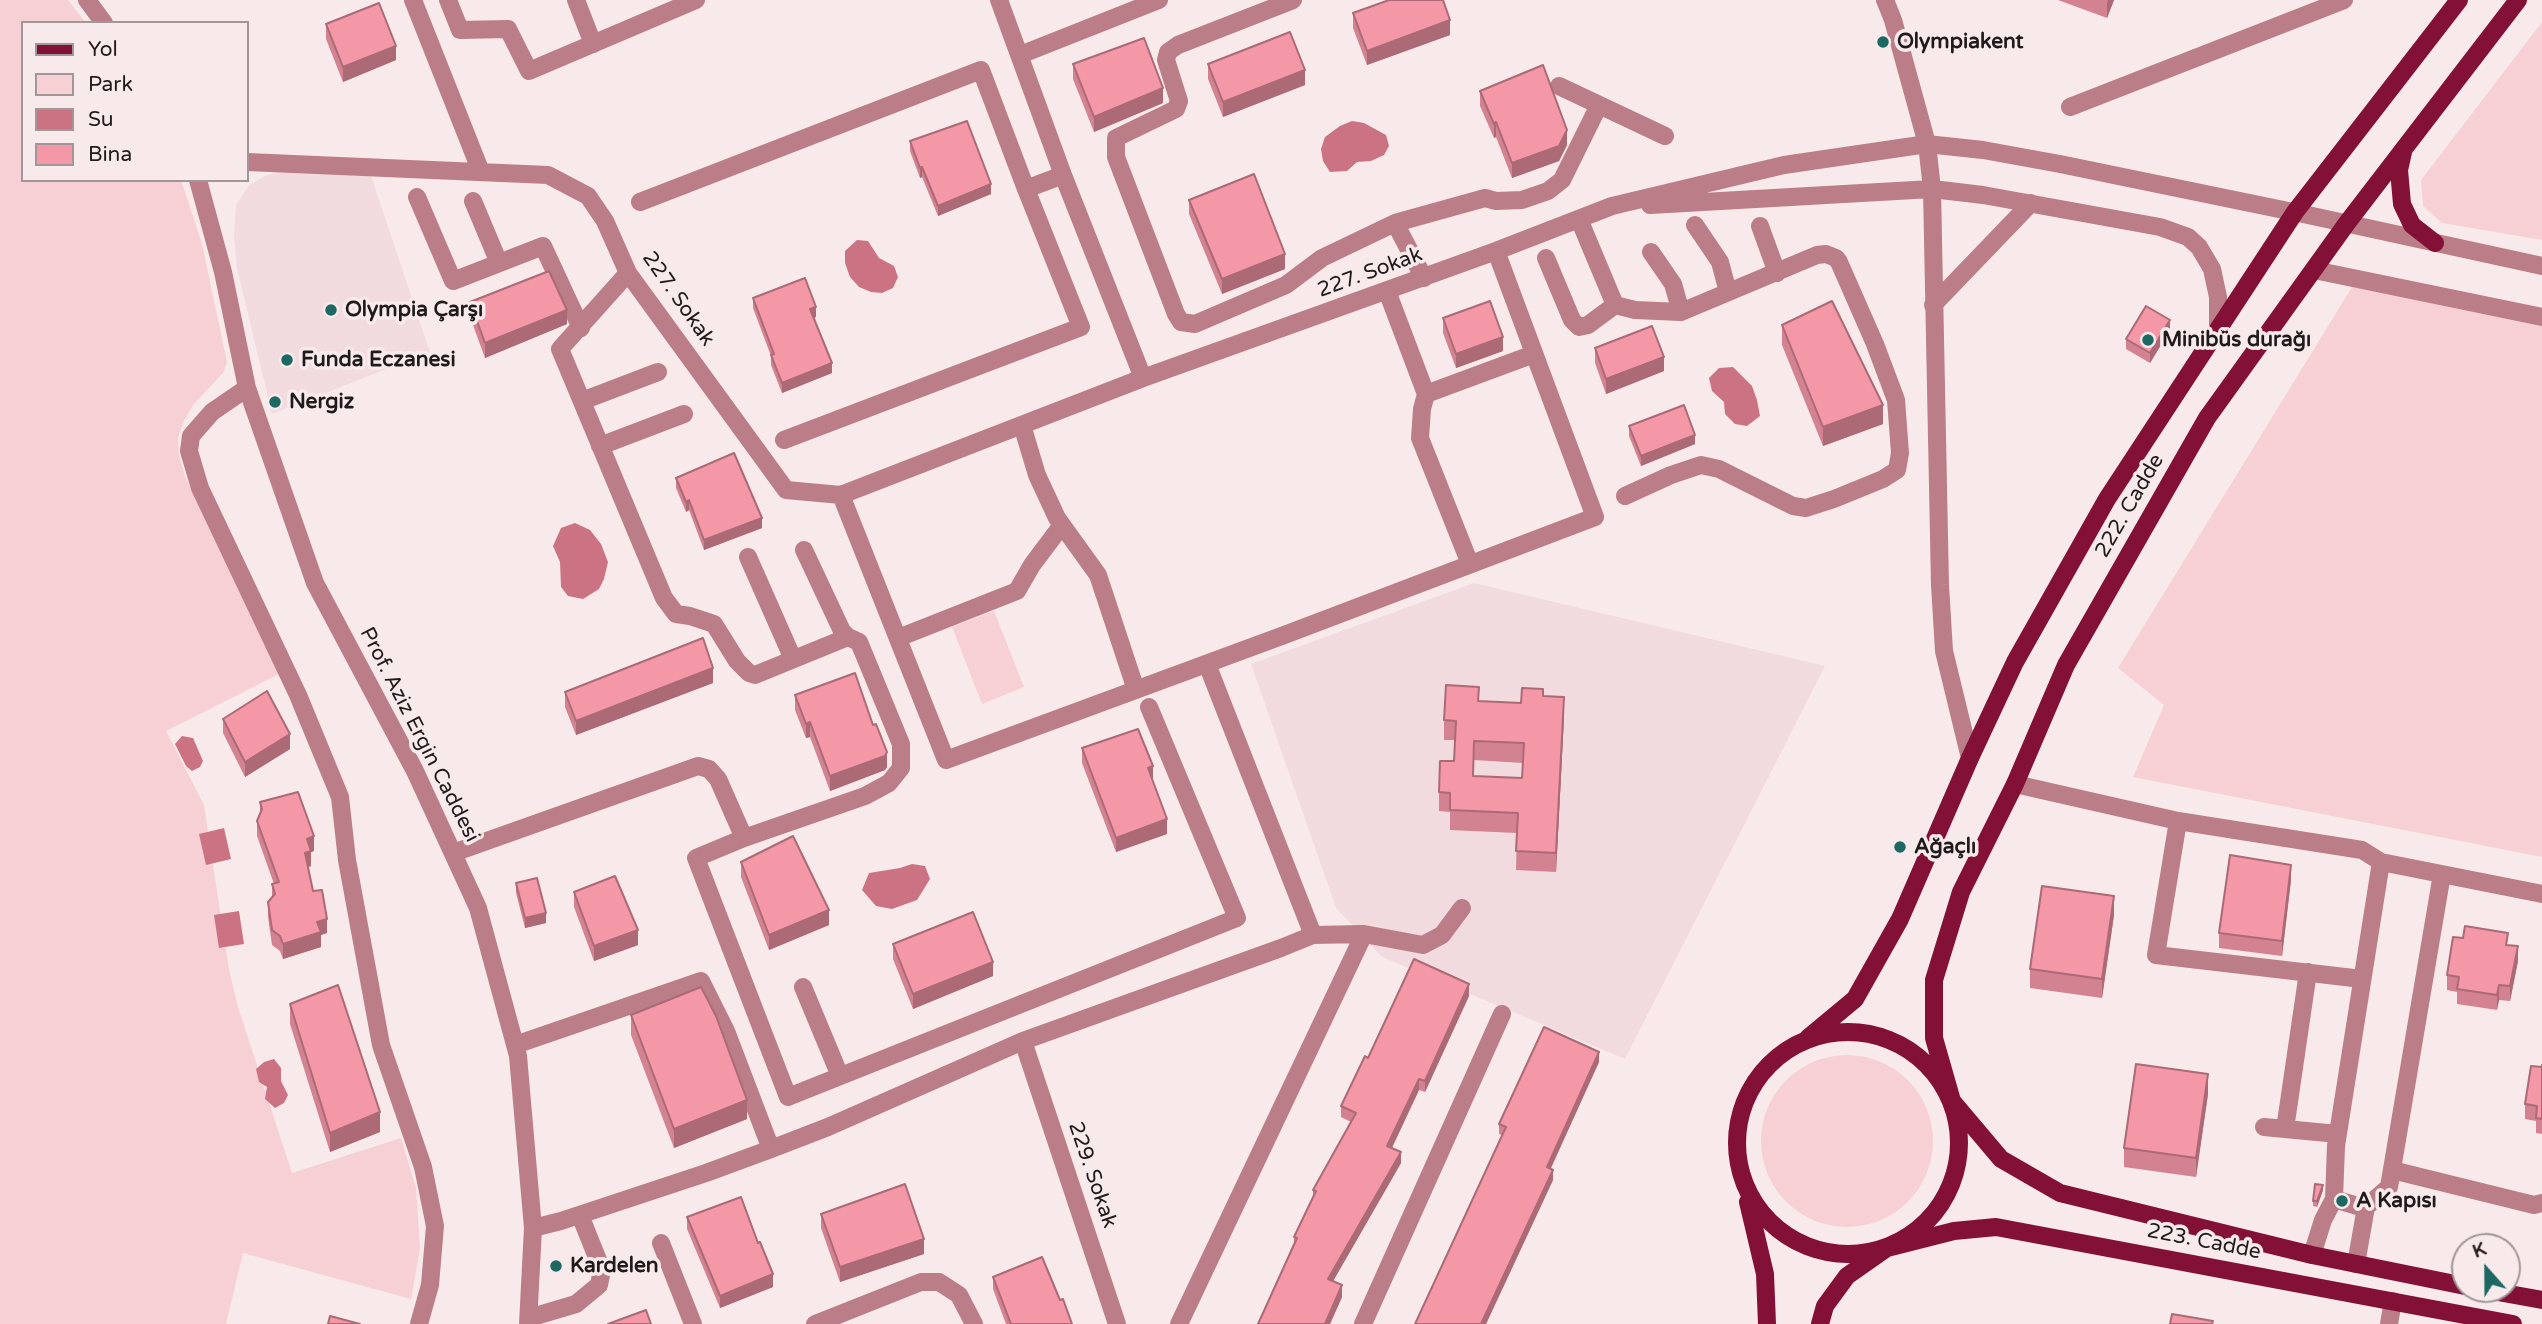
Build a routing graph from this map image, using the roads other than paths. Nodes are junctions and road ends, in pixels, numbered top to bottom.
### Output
1 (87, 0) edge
2 (413, 0) edge
3 (448, 0) edge
4 (576, 0) edge
5 (696, 0) edge
6 (999, 0) edge
7 (1159, 0) edge
8 (1293, 0) edge
9 (1885, 0) edge
10 (2344, 0) edge
11 (2459, 0) edge
12 (2518, 0) edge
13 (103, 21) edge
14 (593, 44) junction
15 (1020, 55) junction
16 (1559, 86) dead end
17 (1598, 105) junction
18 (2070, 107) dead end
19 (1665, 136) dead end
20 (1927, 144) junction
21 (2403, 148) junction
22 (248, 162) edge
23 (481, 172) junction
24 (1063, 175) junction
25 (199, 182) edge
26 (1026, 189) junction
27 (1932, 189) junction
28 (417, 197) dead end
29 (473, 201) dead end
30 (640, 202) dead end
31 (2031, 203) junction
32 (1612, 206) junction
33 (2295, 212) junction
34 (1579, 219) junction
35 (1395, 223) junction
36 (2347, 223) junction
37 (1695, 225) dead end
38 (1760, 226) dead end
39 (2435, 243) junction
40 (1496, 251) junction
41 (1651, 253) dead end
42 (1546, 258) dead end
43 (499, 263) junction
44 (2542, 266) edge
45 (2314, 270) junction
46 (628, 273) junction
47 (1777, 273) junction
48 (1424, 278) junction
49 (1387, 291) junction
50 (1728, 292) junction
51 (1615, 305) junction
52 (1933, 305) junction
53 (1681, 312) junction
54 (2542, 317) edge
55 (2218, 327) junction
56 (581, 328) junction
57 (1534, 354) junction
58 (658, 372) dead end
59 (1143, 379) junction
60 (247, 388) junction
61 (1426, 394) junction
62 (582, 401) junction
63 (684, 414) dead end
64 (1022, 425) junction
65 (785, 440) dead end
66 (600, 446) junction
67 (841, 495) junction
68 (1625, 496) dead end
69 (1062, 525) junction
70 (804, 550) dead end
71 (748, 557) dead end
72 (1470, 564) junction
73 (848, 637) junction
74 (898, 638) junction
75 (793, 659) junction
76 (1207, 664) junction
77 (1136, 690) junction
78 (1149, 707) dead end
79 (1970, 758) junction
80 (2015, 784) junction
81 (2178, 821) junction
82 (744, 838) junction
83 (453, 853) junction
84 (2381, 862) junction
85 (2442, 874) junction
86 (2542, 894) edge
87 (1462, 908) dead end
88 (1364, 934) junction
89 (1313, 935) junction
90 (2308, 972) junction
91 (2362, 979) junction
92 (803, 987) dead end
93 (1502, 1014) dead end
94 (1808, 1038) junction
95 (1023, 1041) junction
96 (515, 1045) junction
97 (840, 1076) junction
98 (1952, 1101) junction
99 (2264, 1127) dead end
100 (2285, 1129) junction
101 (2338, 1134) junction
102 (771, 1149) junction
103 (2392, 1170) junction
104 (1743, 1185) junction
105 (2334, 1199) junction
106 (2542, 1203) edge
107 (2366, 1207) junction
108 (580, 1215) junction
109 (533, 1228) junction
110 (661, 1242) dead end
111 (1887, 1248) junction
112 (2312, 1255) junction
113 (2356, 1264) junction
114 (2451, 1283) edge
115 (2521, 1296) edge
116 (2542, 1300) edge
117 (2393, 1301) junction
118 (529, 1321) edge
119 (419, 1324) edge
120 (694, 1324) edge
121 (815, 1324) edge
122 (974, 1324) edge
123 (1117, 1324) edge
124 (1179, 1324) edge
125 (1363, 1324) edge
126 (1767, 1324) edge
127 (1819, 1324) edge
128 (2389, 1324) edge
129 (2513, 1324) edge

1 - 13 street
2 - 23 street
3 - 14 street
4 - 14 street
5 - 14 street
6 - 15 street
7 - 15 street
8 - 35 street
9 - 20 street
10 - 18 street
11 - 33 main road, 222. Cadde
12 - 21 main road, 222. Cadde
15 - 24 street
16 - 17 street
17 - 19 street
17 - 35 street
20 - 27 street
20 - 32 street
20 - 33 street
21 - 36 main road, 222. Cadde
21 - 39 main road
22 - 23 street, 227. Sokak
23 - 46 street, 227. Sokak
24 - 26 street
24 - 59 street
25 - 60 street, Prof. Aziz Ergin Caddesi
26 - 30 street
26 - 65 street
27 - 31 street
27 - 32 street
27 - 52 street
28 - 43 street
29 - 43 street
31 - 52 street
31 - 55 street
32 - 34 street, 227. Sokak
33 - 36 street
33 - 55 main road, 222. Cadde
34 - 40 street, 227. Sokak
34 - 51 street
35 - 48 street
36 - 39 street
36 - 45 main road, 222. Cadde
37 - 50 street
38 - 47 street
39 - 44 street
40 - 48 street, 227. Sokak
40 - 57 street
41 - 53 street
42 - 51 street
43 - 56 street
45 - 54 street
45 - 80 main road, 222. Cadde
46 - 56 street
46 - 67 street, 227. Sokak
47 - 50 street
47 - 68 street
48 - 49 street, 227. Sokak
49 - 59 street, 227. Sokak
49 - 61 street
50 - 53 street
51 - 53 street
52 - 79 street
55 - 79 main road, 222. Cadde
56 - 62 street
57 - 61 street
57 - 72 street
58 - 62 street
59 - 64 street, 227. Sokak
60 - 83 street, Prof. Aziz Ergin Caddesi
60 - 119 street
61 - 72 street
62 - 66 street
63 - 66 street
64 - 67 street, 227. Sokak
64 - 69 street
66 - 75 street
67 - 74 street
69 - 74 street
69 - 77 street
70 - 73 street
71 - 75 street
72 - 76 street
73 - 75 street
73 - 82 street
74 - 77 street
76 - 77 street
76 - 89 street
78 - 97 street
79 - 94 main road, 222. Cadde
80 - 81 street
80 - 98 main road, 222. Cadde
81 - 84 street
81 - 90 street
82 - 83 street
82 - 97 street
83 - 96 street, Prof. Aziz Ergin Caddesi
84 - 85 street
84 - 91 street
85 - 86 street
85 - 103 street
87 - 88 street
88 - 89 street
88 - 124 street
89 - 95 street
90 - 91 street
90 - 100 street
91 - 101 street
92 - 97 street
93 - 125 street
94 - 98 main road
94 - 104 main road
95 - 102 street
95 - 123 street, 229. Sokak
96 - 102 street
96 - 109 street, Prof. Aziz Ergin Caddesi
98 - 111 main road
98 - 112 main road, 223. Cadde
99 - 100 street
100 - 101 street
101 - 105 street
102 - 108 street
103 - 106 street
103 - 107 street
104 - 111 main road
104 - 126 main road
105 - 107 street
105 - 112 street
107 - 113 street
108 - 109 street
108 - 118 street
109 - 118 street, Prof. Aziz Ergin Caddesi
110 - 120 street
111 - 117 main road, 223. Cadde
111 - 127 main road
112 - 113 main road, 223. Cadde
113 - 114 main road, 223. Cadde
115 - 116 main road
117 - 128 street
117 - 129 main road, 223. Cadde
121 - 122 street

